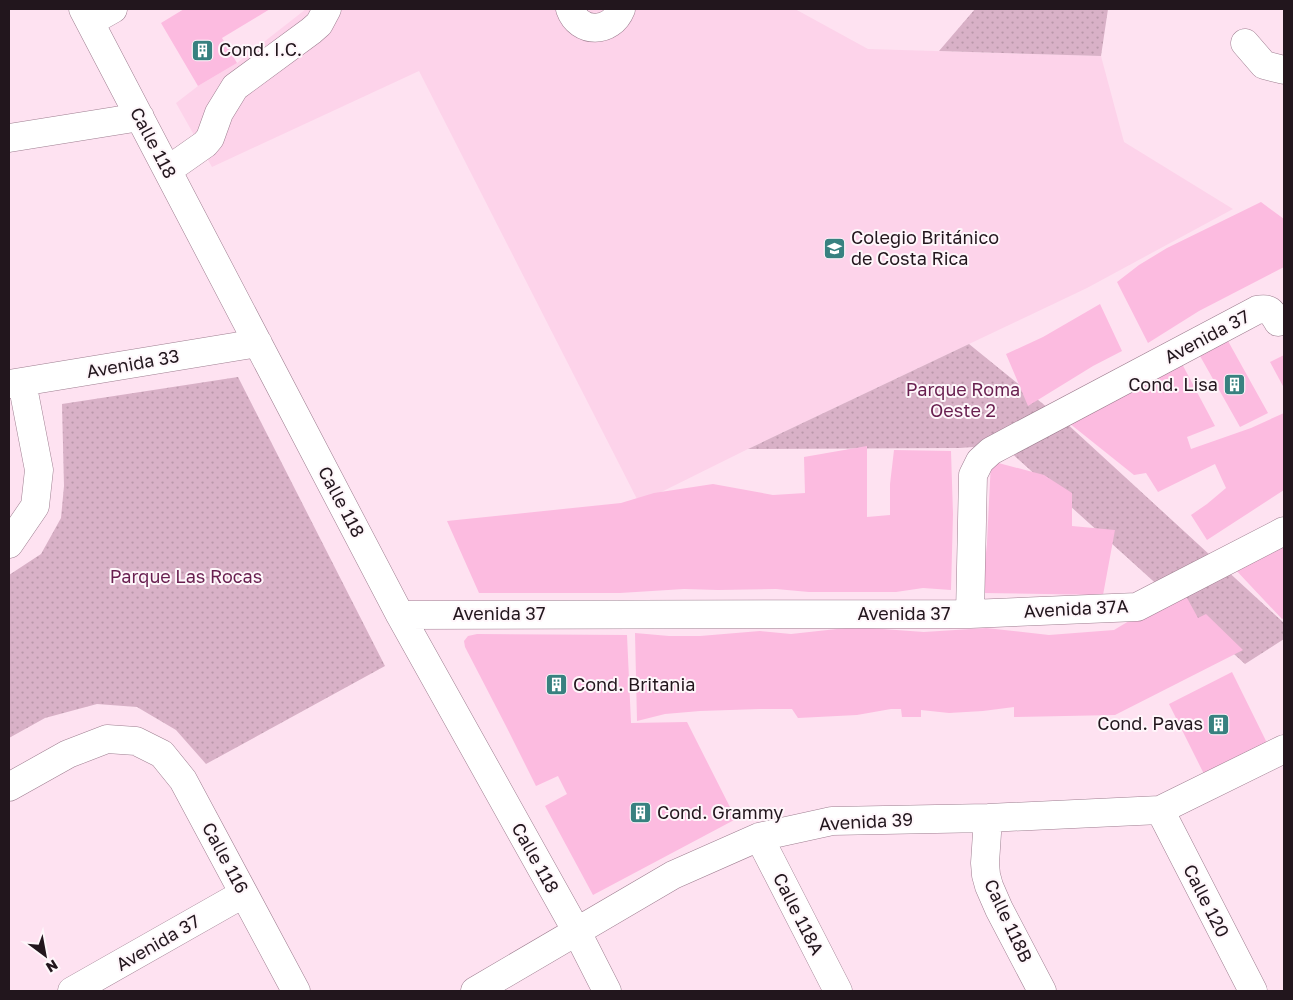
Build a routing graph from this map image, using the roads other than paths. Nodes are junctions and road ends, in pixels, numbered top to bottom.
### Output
1 (113, 9) edge
2 (327, 9) edge
3 (570, 9) edge
4 (621, 9) edge
5 (86, 15) edge
6 (1245, 43) dead end
7 (1284, 70) edge
8 (140, 118) junction
9 (9, 138) edge
10 (168, 170) junction
11 (1278, 322) dead end
12 (258, 343) junction
13 (15, 383) edge
14 (1284, 531) edge
15 (9, 544) edge
16 (970, 614) junction
17 (400, 615) junction
18 (1284, 749) edge
19 (9, 787) edge
20 (1160, 810) junction
21 (988, 818) junction
22 (758, 836) junction
23 (243, 894) junction
24 (577, 932) junction
25 (72, 991) edge
26 (296, 991) edge
27 (475, 991) edge
28 (607, 991) edge
29 (838, 991) edge
30 (1042, 991) edge
31 (1253, 991) edge

1 - 5 street
2 - 10 street
3 - 4 street
5 - 8 street, Calle 118
6 - 7 street
8 - 9 street
8 - 10 street, Calle 118
10 - 12 street, Calle 118
11 - 16 street, Avenida 37
12 - 13 street, Avenida 33
12 - 17 street, Calle 118
13 - 15 street
14 - 16 street, Avenida 37A
16 - 17 street, Avenida 37
17 - 24 street, Calle 118
18 - 20 street, Avenida 39
19 - 23 street, Calle 116
20 - 21 street, Avenida 39
20 - 31 street, Calle 120
21 - 22 street, Avenida 39
21 - 30 street, Calle 118B
22 - 24 street, Avenida 39
22 - 29 street, Calle 118A
23 - 25 street, Avenida 37
23 - 26 street, Calle 116
24 - 27 street, Avenida 39
24 - 28 street, Calle 118

